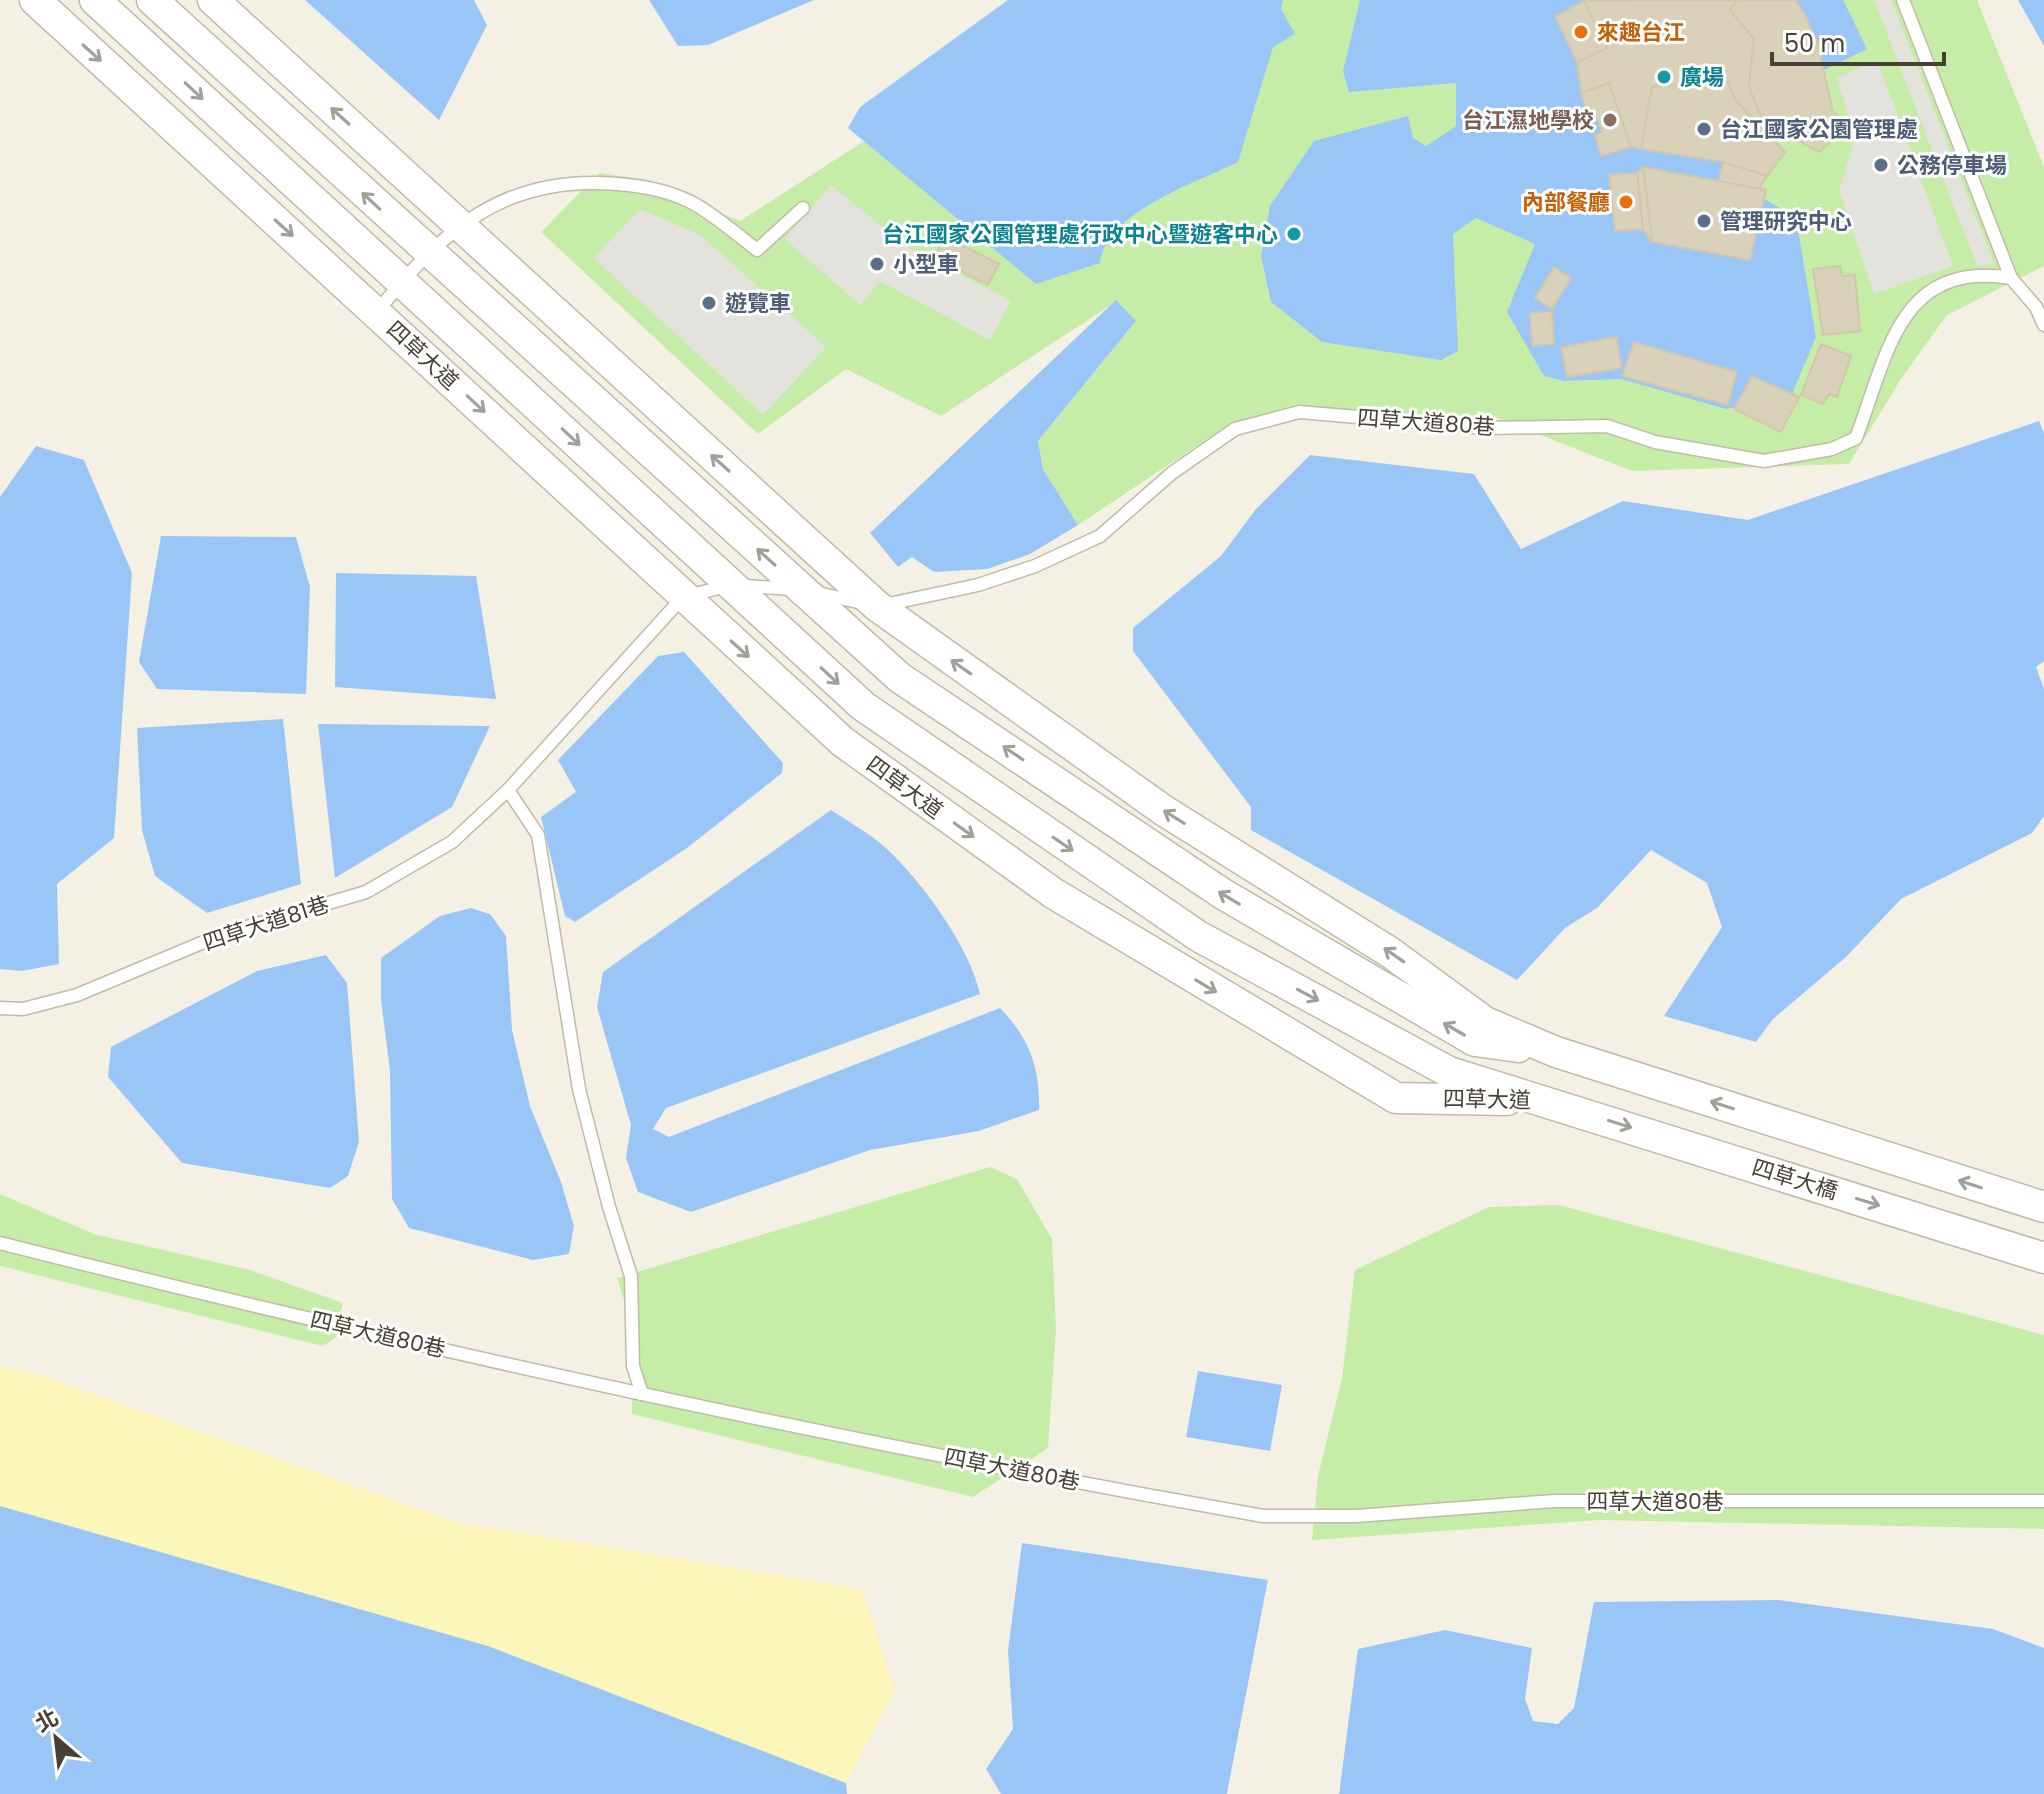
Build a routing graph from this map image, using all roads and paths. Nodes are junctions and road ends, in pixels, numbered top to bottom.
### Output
1 (35, 0) edge
2 (95, 0) edge
3 (152, 0) edge
4 (213, 0) edge
5 (1903, 0) edge
6 (803, 208) dead end
7 (460, 225) junction
8 (428, 254) junction
9 (2011, 278) junction
10 (402, 281) junction
11 (377, 312) junction
12 (2044, 325) edge
13 (731, 585) junction
14 (802, 589) junction
15 (683, 597) junction
16 (877, 606) junction
17 (508, 790) junction
18 (0, 1008) edge
19 (1556, 1052) junction
20 (1545, 1100) junction
21 (2044, 1207) edge
22 (0, 1243) edge
23 (2044, 1258) edge
24 (642, 1394) junction
25 (2044, 1501) edge

1 -> 11 street, 四草大道
2 -> 10 street, 四草大道
8 -> 3 street
7 -> 4 street
5 - 9 lane
6 - 7 lane
7 - 8 lane
16 -> 7 street
8 - 10 lane
14 -> 8 street
9 - 12 lane
9 - 16 lane, 四草大道80巷
10 - 11 lane
10 -> 13 street, 四草大道
11 -> 15 street, 四草大道
13 - 14 lane, 四草大道80巷
13 - 15 lane, 四草大道80巷
13 -> 20 street, 四草大道
14 - 16 lane, 四草大道80巷
19 -> 14 street
15 - 17 lane, 四草大道81巷
15 -> 20 street, 四草大道
19 -> 16 street
17 - 18 lane, 四草大道81巷
17 - 24 lane
21 -> 19 street
20 -> 23 street, 四草大橋
22 - 24 lane, 四草大道80巷
24 - 25 lane, 四草大道80巷

